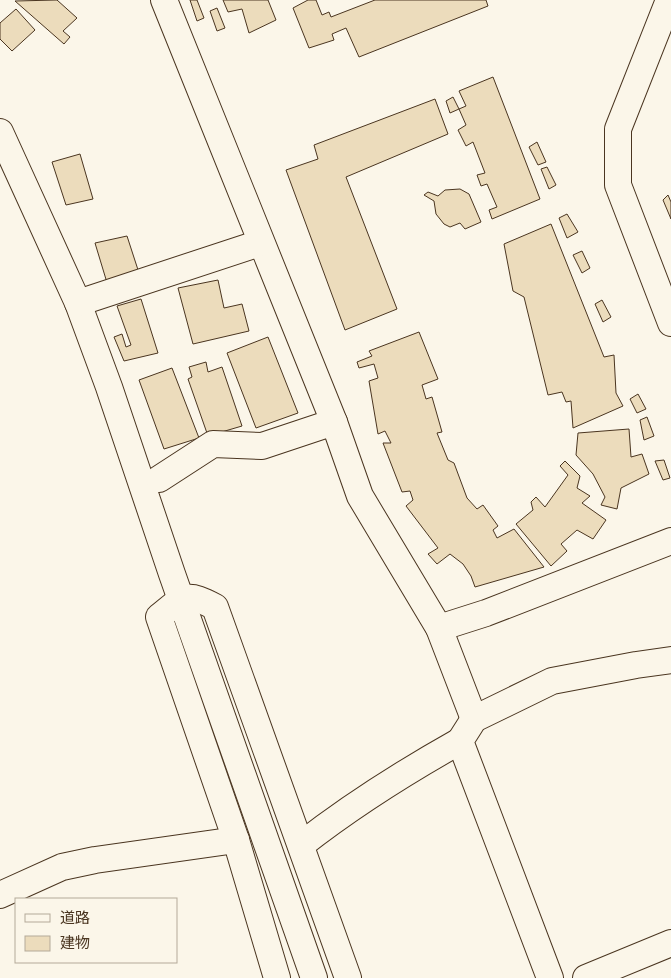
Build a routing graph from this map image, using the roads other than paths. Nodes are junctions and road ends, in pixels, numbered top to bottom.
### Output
1 (164, 0) edge
2 (669, 0) edge
3 (0, 132) edge
4 (260, 243) junction
5 (78, 304) junction
6 (671, 323) edge
7 (334, 422) junction
8 (159, 480) dead end
9 (671, 541) edge
10 (182, 599) junction
11 (439, 628) junction
12 (671, 660) edge
13 (474, 719) junction
14 (460, 741) junction
15 (236, 840) junction
16 (301, 845) junction
17 (0, 895) edge
18 (671, 943) edge
19 (277, 978) edge
20 (314, 978) edge
21 (348, 978) edge
22 (550, 978) edge
23 (586, 978) edge

1 - 4 street
2 - 6 street
3 - 5 street
4 - 5 street
4 - 7 street
5 - 10 street
7 - 8 street
7 - 11 street
9 - 11 street
10 - 15 street
10 - 16 street
10 - 20 street
11 - 13 street
12 - 13 street
13 - 14 street
14 - 16 street
14 - 22 street
15 - 17 street
15 - 19 street
16 - 21 street
18 - 23 street

